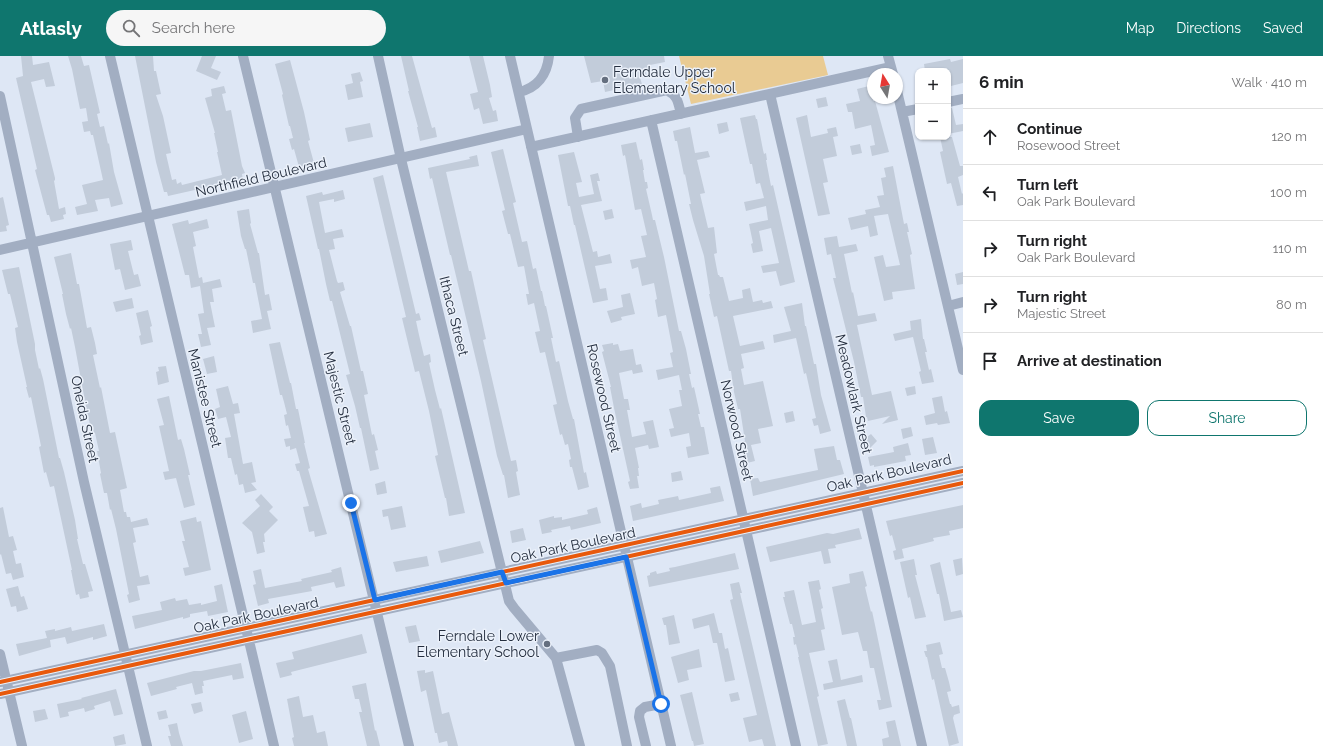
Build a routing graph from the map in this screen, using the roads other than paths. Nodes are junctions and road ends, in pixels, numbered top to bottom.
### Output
1 (110, 56) edge
2 (243, 56) edge
3 (378, 56) edge
4 (510, 56) edge
5 (550, 56) edge
6 (888, 56) edge
7 (891, 68) edge
8 (867, 75) edge
9 (519, 92) junction
10 (770, 94) junction
11 (0, 96) edge
12 (963, 99) edge
13 (951, 101) edge
14 (900, 104) edge
15 (915, 110) edge
16 (902, 112) junction
17 (681, 114) junction
18 (651, 120) junction
19 (527, 129) junction
20 (578, 137) junction
21 (531, 147) junction
22 (401, 159) junction
23 (274, 188) junction
24 (148, 217) junction
25 (32, 243) junction
26 (0, 250) edge
27 (963, 302) edge
28 (948, 306) junction
29 (963, 370) edge
30 (963, 471) edge
31 (963, 483) edge
32 (863, 493) junction
33 (865, 504) junction
34 (744, 519) junction
35 (746, 530) junction
36 (624, 545) junction
37 (626, 557) junction
38 (502, 572) junction
39 (506, 583) junction
40 (375, 600) junction
41 (377, 612) junction
42 (247, 628) junction
43 (249, 640) junction
44 (0, 654) edge
45 (125, 655) junction
46 (556, 658) junction
47 (128, 666) junction
48 (3, 682) edge
49 (4, 693) edge
50 (661, 704) junction
51 (22, 746) edge
52 (147, 746) edge
53 (274, 746) edge
54 (409, 746) edge
55 (580, 746) edge
56 (627, 746) edge
57 (646, 746) edge
58 (671, 746) edge
59 (796, 746) edge
60 (922, 746) edge

1 - 24 street, Manistee Street
2 - 23 street, Majestic Street
3 - 22 street, Ithaca Street
4 - 9 street, Rosewood Street
5 - 9 street
6 - 7 street
8 - 10 street
9 - 19 street, Rosewood Street
10 - 17 street
10 - 32 street, Meadowlark Street
11 - 25 street, Oneida Street
12 - 13 street
14 - 16 street
15 - 16 street
16 - 28 street
17 - 18 street
17 - 20 street
18 - 20 street
18 - 34 street, Norwood Street
19 - 21 street, Rosewood Street
19 - 22 street, Northfield Boulevard
20 - 21 street
21 - 36 street, Rosewood Street
22 - 23 street, Northfield Boulevard
22 - 38 street, Ithaca Street
23 - 24 street, Northfield Boulevard
23 - 40 street, Majestic Street
24 - 25 street, Northfield Boulevard
24 - 42 street, Manistee Street
25 - 26 street, Northfield Boulevard
25 - 45 street, Oneida Street
27 - 28 street
28 - 29 street
30 - 32 street, Oak Park Boulevard
31 - 33 street, Oak Park Boulevard
32 - 33 street, Meadowlark Street
32 - 34 street, Oak Park Boulevard
33 - 35 street, Oak Park Boulevard
33 - 60 street, Meadowlark Street
34 - 35 street, Norwood Street
34 - 36 street, Oak Park Boulevard
35 - 37 street, Oak Park Boulevard
35 - 59 street, Norwood Street
36 - 37 street, Rosewood Street
36 - 38 street, Oak Park Boulevard
37 - 39 street, Oak Park Boulevard
37 - 50 street, Rosewood Street
38 - 39 street, Ithaca Street
38 - 40 street, Oak Park Boulevard
39 - 41 street, Oak Park Boulevard
39 - 46 street, Ithaca Street
40 - 41 street, Majestic Street
40 - 42 street, Oak Park Boulevard
41 - 43 street, Oak Park Boulevard
41 - 54 street, Majestic Street
42 - 43 street, Manistee Street
42 - 45 street, Oak Park Boulevard
43 - 47 street, Oak Park Boulevard
43 - 53 street, Manistee Street
44 - 48 street
45 - 47 street, Oneida Street
45 - 48 street, Oak Park Boulevard
46 - 55 street
46 - 56 street
47 - 49 street, Oak Park Boulevard
47 - 52 street, Oneida Street
48 - 49 street
49 - 51 street
50 - 57 street
50 - 58 street, Rosewood Street

